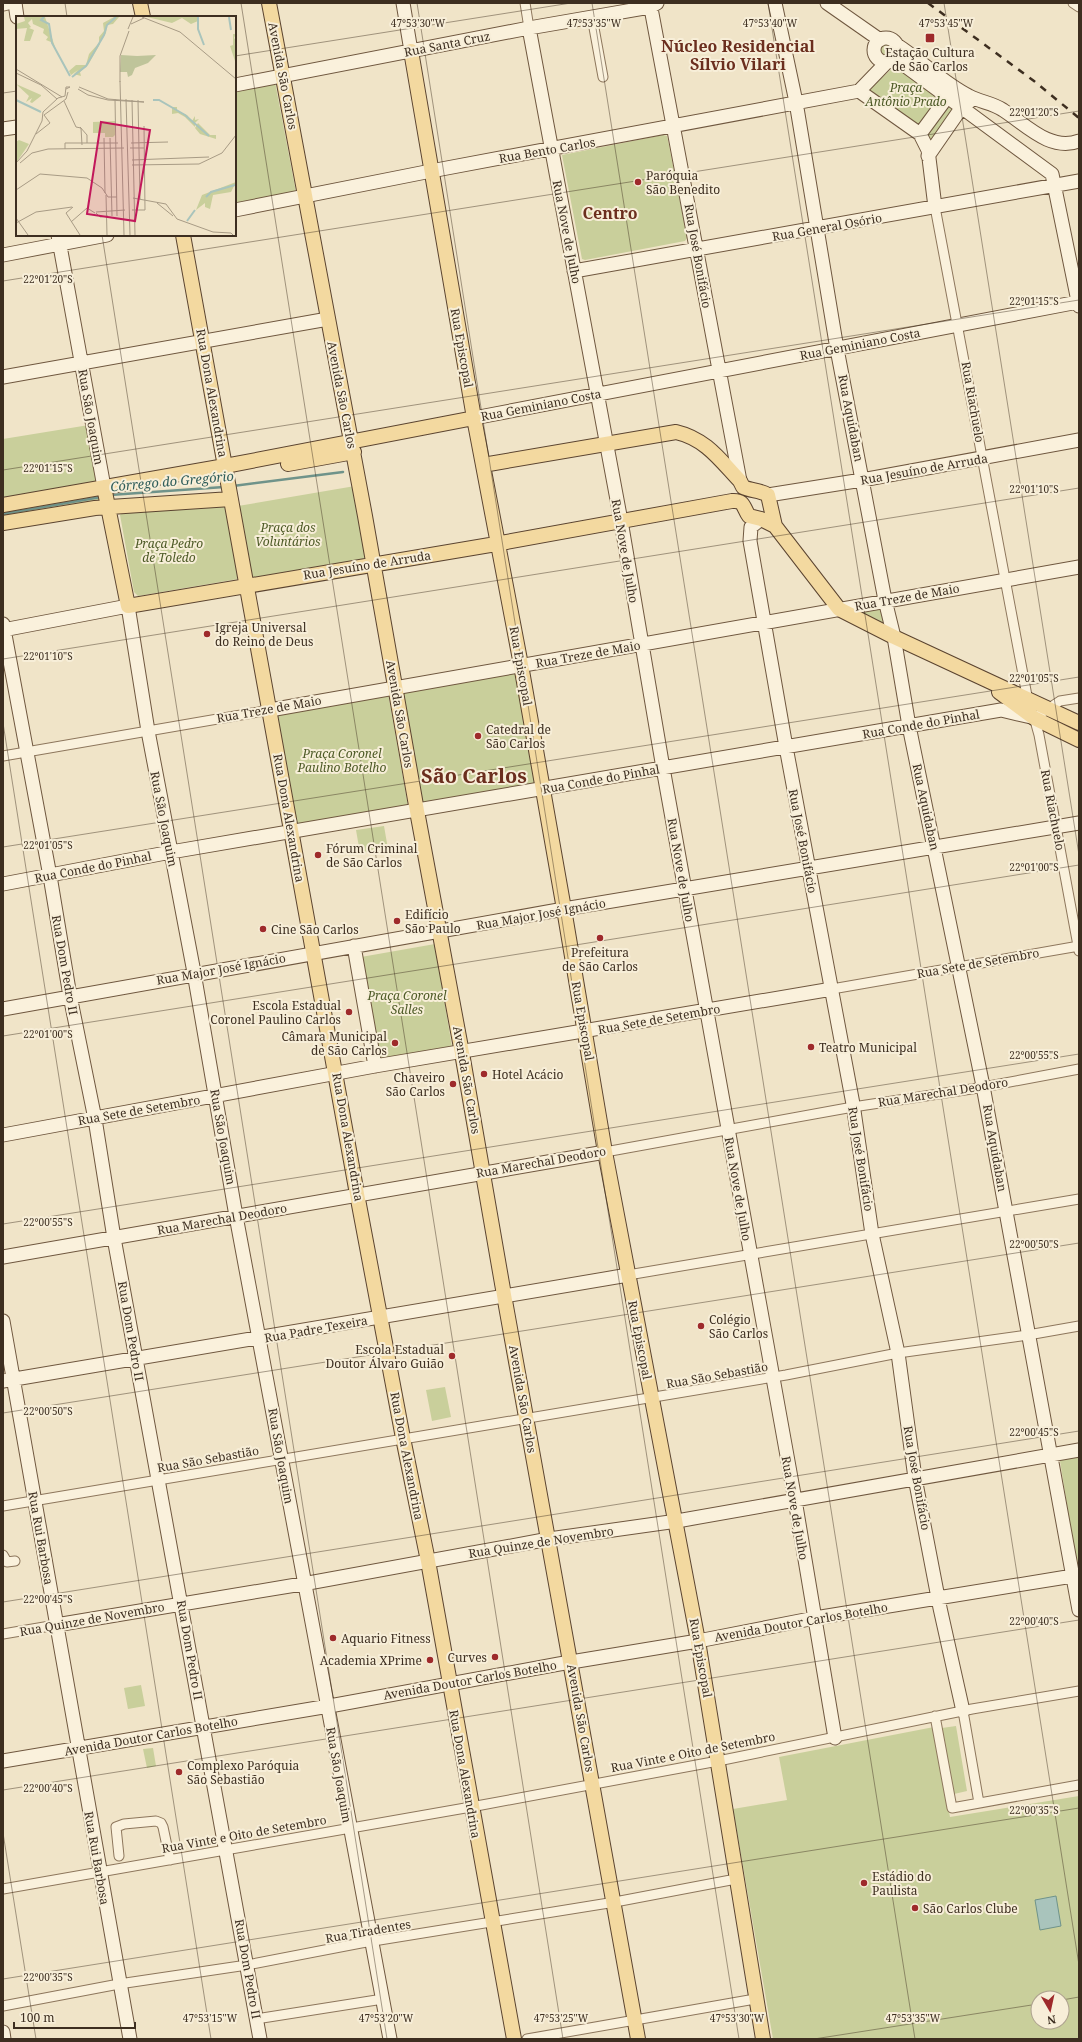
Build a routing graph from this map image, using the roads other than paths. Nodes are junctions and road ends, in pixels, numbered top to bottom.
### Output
1 (16, 3) edge
2 (140, 3) edge
3 (269, 3) edge
4 (403, 3) edge
5 (525, 3) edge
6 (775, 3) edge
7 (827, 3) edge
8 (1073, 3) edge
9 (653, 4) edge
10 (3, 6) edge
11 (1079, 7) edge
12 (18, 16) edge
13 (143, 16) edge
14 (592, 17) junction
15 (529, 28) junction
16 (880, 40) junction
17 (897, 45) junction
18 (411, 52) junction
19 (889, 62) junction
20 (283, 76) junction
21 (603, 77) dead end
22 (236, 84) edge
23 (859, 91) junction
24 (948, 96) junction
25 (796, 102) junction
26 (962, 107) junction
27 (998, 107) junction
28 (672, 126) junction
29 (16, 127) edge
30 (3, 129) edge
31 (920, 134) junction
32 (1077, 143) edge
33 (551, 149) junction
34 (928, 156) junction
35 (431, 171) junction
36 (1079, 181) edge
37 (1055, 186) junction
38 (305, 196) junction
39 (935, 207) junction
40 (236, 210) edge
41 (817, 228) junction
42 (97, 236) edge
43 (183, 236) edge
44 (59, 240) edge
45 (698, 250) junction
46 (3, 255) edge
47 (574, 271) junction
48 (1079, 303) edge
49 (328, 319) junction
50 (958, 325) junction
51 (202, 341) junction
52 (837, 349) junction
53 (81, 363) junction
54 (718, 370) junction
55 (3, 377) edge
56 (597, 394) junction
57 (474, 418) junction
58 (1079, 440) edge
59 (606, 444) junction
60 (353, 448) junction
61 (983, 458) junction
62 (484, 465) junction
63 (862, 480) junction
64 (740, 481) junction
65 (228, 483) junction
66 (106, 497) junction
67 (3, 505) edge
68 (766, 507) junction
69 (621, 521) junction
70 (3, 523) edge
71 (497, 544) junction
72 (374, 565) junction
73 (1079, 567) edge
74 (1006, 580) junction
75 (247, 585) junction
76 (885, 600) junction
77 (128, 606) junction
78 (839, 609) junction
79 (764, 622) junction
80 (3, 628) edge
81 (894, 637) junction
82 (642, 644) junction
83 (521, 665) junction
84 (976, 675) junction
85 (396, 688) junction
86 (1027, 698) junction
87 (1079, 698) edge
88 (1048, 708) junction
89 (270, 710) junction
90 (1034, 718) junction
91 (1079, 723) edge
92 (910, 726) junction
93 (148, 731) junction
94 (1079, 740) edge
95 (786, 747) junction
96 (28, 752) junction
97 (3, 756) edge
98 (663, 768) junction
99 (543, 789) junction
100 (417, 811) junction
101 (1079, 823) edge
102 (1056, 826) junction
103 (291, 832) junction
104 (935, 848) junction
105 (171, 852) junction
106 (809, 869) junction
107 (50, 876) junction
108 (3, 884) edge
109 (684, 890) junction
110 (564, 909) junction
111 (440, 931) junction
112 (354, 946) junction
113 (1079, 947) edge
114 (314, 952) junction
115 (958, 967) junction
116 (194, 974) junction
117 (832, 989) junction
118 (70, 996) junction
119 (3, 1009) edge
120 (707, 1010) junction
121 (584, 1032) junction
122 (462, 1053) junction
123 (375, 1066) junction
124 (1079, 1069) edge
125 (336, 1073) junction
126 (983, 1086) junction
127 (216, 1096) junction
128 (853, 1107) junction
129 (95, 1119) junction
130 (728, 1130) junction
131 (3, 1135) edge
132 (605, 1152) junction
133 (483, 1172) junction
134 (358, 1194) junction
135 (1079, 1198) edge
136 (1006, 1211) junction
137 (236, 1216) junction
138 (872, 1234) junction
139 (114, 1238) junction
140 (750, 1255) junction
141 (3, 1257) edge
142 (628, 1275) junction
143 (504, 1295) junction
144 (380, 1318) junction
145 (3, 1321) edge
146 (1079, 1326) edge
147 (1028, 1336) junction
148 (260, 1339) junction
149 (898, 1353) junction
150 (136, 1360) junction
151 (771, 1378) junction
152 (8, 1381) edge
153 (651, 1398) junction
154 (526, 1418) junction
155 (403, 1438) junction
156 (1079, 1450) edge
157 (1052, 1454) junction
158 (282, 1458) junction
159 (916, 1478) junction
160 (158, 1479) junction
161 (794, 1500) junction
162 (34, 1501) junction
163 (3, 1506) edge
164 (676, 1521) junction
165 (548, 1539) junction
166 (3, 1555) edge
167 (16, 1561) dead end
168 (428, 1561) junction
169 (1076, 1576) edge
170 (305, 1583) junction
171 (938, 1598) junction
172 (182, 1604) junction
173 (1079, 1610) edge
174 (815, 1618) junction
175 (56, 1625) junction
176 (3, 1634) edge
177 (698, 1641) junction
178 (571, 1662) junction
179 (449, 1684) junction
180 (1079, 1691) edge
181 (327, 1706) junction
182 (963, 1711) junction
183 (936, 1716) junction
184 (204, 1726) junction
185 (835, 1738) junction
186 (77, 1748) junction
187 (3, 1761) edge
188 (718, 1761) junction
189 (592, 1783) junction
190 (1079, 1785) edge
191 (979, 1803) junction
192 (470, 1806) junction
193 (349, 1828) junction
194 (227, 1850) junction
195 (119, 1856) dead end
196 (170, 1860) junction
197 (99, 1872) junction
198 (736, 1879) junction
199 (3, 1889) edge
200 (615, 1902) junction
201 (491, 1923) junction
202 (372, 1942) junction
203 (247, 1965) junction
204 (119, 1984) junction
205 (383, 1999) junction
206 (756, 1999) junction
207 (3, 2006) edge
208 (256, 2019) junction
209 (635, 2020) junction
210 (3, 2032) edge
211 (4, 2039) edge
212 (130, 2039) edge
213 (260, 2039) edge
214 (390, 2039) edge
215 (514, 2039) edge
216 (527, 2039) edge
217 (638, 2039) edge
218 (763, 2039) edge

1 - 10 street
1 - 12 main road
2 - 13 main road
3 - 20 main road, Avenida São Carlos
4 - 18 main road, Rua Episcopal
5 - 15 street, Rua Nove de Julho
6 - 25 main road, Rua Aquidaban
7 - 16 main road
8 - 11 street
9 - 14 main road, Rua Santa Cruz
9 - 28 main road, Rua José Bonifácio
14 - 15 main road, Rua Santa Cruz
14 - 21 street
15 - 18 main road, Rua Santa Cruz
15 - 33 main road, Rua Nove de Julho
16 - 17 main road
16 - 19 main road
17 - 19 main road
17 - 27 main road
18 - 20 main road, Rua Santa Cruz
18 - 35 main road, Rua Episcopal
19 - 23 main road
19 - 24 main road
20 - 22 main road, Rua Santa Cruz
20 - 38 main road, Avenida São Carlos
23 - 25 main road, Rua Bento Carlos
23 - 31 main road
24 - 26 main road
24 - 31 main road
25 - 28 main road, Rua Bento Carlos
25 - 41 main road, Rua Aquidaban
26 - 27 main road
26 - 34 main road
26 - 37 main road
27 - 32 main road
28 - 33 main road, Rua Bento Carlos
28 - 45 main road, Rua José Bonifácio
29 - 30 main road
31 - 34 main road
33 - 35 main road, Rua Bento Carlos
33 - 47 main road, Rua Nove de Julho
34 - 39 main road, Rua Riachuelo
35 - 38 main road, Rua Bento Carlos
35 - 57 main road, Rua Episcopal
36 - 37 main road, Rua General Osório
37 - 39 main road, Rua General Osório
37 - 48 main road
38 - 40 main road, Rua Bento Carlos
38 - 49 main road, Avenida São Carlos
39 - 41 main road, Rua General Osório
39 - 50 street, Rua Riachuelo
41 - 45 main road, Rua General Osório
41 - 52 main road, Rua Aquidaban
42 - 44 main road
43 - 51 main road, Rua Dona Alexandrina
44 - 46 main road
44 - 53 main road, Rua São Joaquim
45 - 47 main road, Rua General Osório
45 - 54 main road, Rua José Bonifácio
47 - 56 main road, Rua Nove de Julho
48 - 50 main road, Rua Geminiano Costa
49 - 51 main road
49 - 60 main road, Avenida São Carlos
50 - 52 main road, Rua Geminiano Costa
50 - 61 street, Rua Riachuelo
51 - 53 main road
51 - 65 main road, Rua Dona Alexandrina
52 - 54 main road, Rua Geminiano Costa
52 - 63 main road, Rua Aquidaban
53 - 55 main road
53 - 66 main road, Rua São Joaquim
54 - 56 main road, Rua Geminiano Costa
54 - 64 main road, Rua José Bonifácio
56 - 57 main road, Rua Geminiano Costa
56 - 59 main road, Rua Nove de Julho
57 - 60 main road, Rua Geminiano Costa
57 - 62 main road, Rua Episcopal
58 - 61 main road, Rua Jesuíno de Arruda
59 - 62 main road
59 - 64 main road
59 - 69 main road, Rua Nove de Julho
60 - 65 main road, Rua Geminiano Costa
60 - 72 main road, Avenida São Carlos
61 - 63 main road, Rua Jesuíno de Arruda
61 - 74 street, Rua Riachuelo
62 - 71 main road, Rua Episcopal
63 - 68 main road, Rua Jesuíno de Arruda
63 - 76 main road, Rua Aquidaban
64 - 68 main road
65 - 66 main road, Rua Geminiano Costa
65 - 66 main road
65 - 75 main road, Rua Dona Alexandrina
66 - 67 main road, Rua Geminiano Costa
66 - 70 main road
66 - 77 main road, Rua São Joaquim
68 - 69 main road, Rua Jesuíno de Arruda
68 - 78 main road
68 - 79 main road, Rua José Bonifácio
69 - 71 main road, Rua Jesuíno de Arruda
69 - 82 main road, Rua Nove de Julho
71 - 72 main road, Rua Jesuíno de Arruda
71 - 83 main road, Rua Episcopal
72 - 75 main road, Rua Jesuíno de Arruda
72 - 85 main road, Avenida São Carlos
73 - 74 main road, Rua Treze de Maio
74 - 76 main road, Rua Treze de Maio
74 - 86 street, Rua Riachuelo
75 - 77 main road, Rua Jesuíno de Arruda
75 - 89 main road, Rua Dona Alexandrina
76 - 78 main road, Rua Treze de Maio
76 - 81 main road, Rua Aquidaban
77 - 80 main road, Rua Jesuíno de Arruda
77 - 93 main road, Rua São Joaquim
78 - 79 main road, Rua Treze de Maio
78 - 81 main road
79 - 82 main road, Rua Treze de Maio
79 - 95 main road, Rua José Bonifácio
80 - 96 main road, Rua Dom Pedro II
81 - 84 main road
81 - 92 main road, Rua Aquidaban
82 - 83 main road, Rua Treze de Maio
82 - 98 main road, Rua Nove de Julho
83 - 85 main road, Rua Treze de Maio
83 - 99 main road, Rua Episcopal
84 - 86 main road
84 - 90 main road
85 - 89 main road, Rua Treze de Maio
85 - 100 main road, Avenida São Carlos
86 - 88 main road
86 - 90 street, Rua Riachuelo
87 - 88 street
88 - 90 street
88 - 91 main road
89 - 93 street, Rua Treze de Maio
89 - 103 main road, Rua Dona Alexandrina
90 - 92 main road, Rua Conde do Pinhal
90 - 94 main road
90 - 102 street, Rua Riachuelo
92 - 95 main road, Rua Conde do Pinhal
92 - 104 main road, Rua Aquidaban
93 - 96 street, Rua Treze de Maio
93 - 105 main road, Rua São Joaquim
95 - 98 main road, Rua Conde do Pinhal
95 - 106 main road, Rua José Bonifácio
96 - 97 street, Rua Treze de Maio
96 - 107 main road, Rua Dom Pedro II
98 - 99 main road, Rua Conde do Pinhal
98 - 109 main road, Rua Nove de Julho
99 - 100 main road, Rua Conde do Pinhal
99 - 110 main road, Rua Episcopal
100 - 103 main road, Rua Conde do Pinhal
100 - 111 main road, Avenida São Carlos
101 - 102 main road, Rua Major José Ignácio
102 - 104 main road, Rua Major José Ignácio
102 - 113 street, Rua Riachuelo
103 - 105 main road, Rua Conde do Pinhal
103 - 114 main road, Rua Dona Alexandrina
104 - 106 main road, Rua Major José Ignácio
104 - 115 main road, Rua Aquidaban
105 - 107 main road, Rua Conde do Pinhal
105 - 116 main road, Rua São Joaquim
106 - 109 main road, Rua Major José Ignácio
106 - 117 main road, Rua José Bonifácio
107 - 108 main road, Rua Conde do Pinhal
107 - 118 main road, Rua Dom Pedro II
109 - 110 main road, Rua Major José Ignácio
109 - 120 main road, Rua Nove de Julho
110 - 111 main road, Rua Major José Ignácio
110 - 121 main road, Rua Episcopal
111 - 112 main road, Rua Major José Ignácio
111 - 122 main road, Avenida São Carlos
112 - 114 main road, Rua Major José Ignácio
112 - 123 main road
113 - 115 street, Rua Sete de Setembro
114 - 116 main road, Rua Major José Ignácio
114 - 125 main road, Rua Dona Alexandrina
115 - 117 street, Rua Sete de Setembro
115 - 126 main road, Rua Aquidaban
116 - 118 main road, Rua Major José Ignácio
116 - 127 main road, Rua São Joaquim
117 - 120 main road, Rua Sete de Setembro
117 - 128 main road, Rua José Bonifácio
118 - 119 main road, Rua Major José Ignácio
118 - 129 main road, Rua Dom Pedro II
120 - 121 main road, Rua Sete de Setembro
120 - 130 main road, Rua Nove de Julho
121 - 122 main road, Rua Sete de Setembro
121 - 132 main road, Rua Episcopal
122 - 123 main road, Rua Sete de Setembro
122 - 133 main road, Avenida São Carlos
123 - 125 main road, Rua Sete de Setembro
124 - 126 street, Rua Marechal Deodoro
125 - 127 main road, Rua Sete de Setembro
125 - 134 main road, Rua Dona Alexandrina
126 - 128 street, Rua Marechal Deodoro
126 - 136 main road, Rua Aquidaban
127 - 129 main road, Rua Sete de Setembro
127 - 137 main road, Rua São Joaquim
128 - 130 street, Rua Marechal Deodoro
128 - 138 main road, Rua José Bonifácio
129 - 131 main road, Rua Sete de Setembro
129 - 139 main road, Rua Dom Pedro II
130 - 132 street, Rua Marechal Deodoro
130 - 140 main road, Rua Nove de Julho
132 - 133 main road, Rua Marechal Deodoro
132 - 142 main road, Rua Episcopal
133 - 134 main road, Rua Marechal Deodoro
133 - 143 main road, Avenida São Carlos
134 - 137 main road, Rua Marechal Deodoro
134 - 144 main road, Rua Dona Alexandrina
135 - 136 street
136 - 138 street
136 - 147 main road, Rua Aquidaban
137 - 139 main road, Rua Marechal Deodoro
137 - 148 main road, Rua São Joaquim
138 - 140 street
138 - 149 main road, Rua José Bonifácio
139 - 141 main road, Rua Marechal Deodoro
139 - 150 main road, Rua Dom Pedro II
140 - 142 street
140 - 151 main road, Rua Nove de Julho
142 - 143 main road, Rua Padre Texeira
142 - 153 main road, Rua Episcopal
143 - 144 main road, Rua Padre Texeira
143 - 154 main road, Avenida São Carlos
144 - 148 main road, Rua Padre Texeira
144 - 155 main road, Rua Dona Alexandrina
145 - 152 main road, Rua Rui Barbosa
146 - 147 street, Rua São Sebastião
147 - 149 street, Rua São Sebastião
147 - 157 main road, Rua Aquidaban
148 - 150 main road, Rua Padre Texeira
148 - 158 main road, Rua São Joaquim
149 - 151 street, Rua São Sebastião
149 - 159 main road, Rua José Bonifácio
150 - 152 main road, Rua Padre Texeira
150 - 160 main road, Rua Dom Pedro II
151 - 153 street, Rua São Sebastião
151 - 161 main road, Rua Nove de Julho
152 - 162 main road, Rua Rui Barbosa
153 - 154 street, Rua São Sebastião
153 - 164 main road, Rua Episcopal
154 - 155 street, Rua São Sebastião
154 - 165 main road, Avenida São Carlos
155 - 158 street, Rua São Sebastião
155 - 168 main road, Rua Dona Alexandrina
156 - 157 main road, Rua Quinze de Novembro
157 - 159 main road, Rua Quinze de Novembro
157 - 169 main road, Rua Aquidaban
158 - 160 street, Rua São Sebastião
158 - 170 main road, Rua São Joaquim
159 - 161 main road, Rua Quinze de Novembro
159 - 171 main road, Rua José Bonifácio
160 - 162 street, Rua São Sebastião
160 - 172 main road, Rua Dom Pedro II
161 - 164 main road, Rua Quinze de Novembro
161 - 174 main road, Rua Nove de Julho
162 - 163 street, Rua São Sebastião
162 - 175 main road, Rua Rui Barbosa
164 - 165 main road, Rua Quinze de Novembro
164 - 177 main road, Rua Episcopal
165 - 168 main road, Rua Quinze de Novembro
165 - 178 main road, Avenida São Carlos
166 - 167 street
168 - 170 main road, Rua Quinze de Novembro
168 - 179 main road, Rua Dona Alexandrina
169 - 171 main road, Avenida Doutor Carlos Botelho
169 - 173 main road, Rua Aquidaban
170 - 172 main road, Rua Quinze de Novembro
170 - 181 main road, Rua São Joaquim
171 - 174 main road, Avenida Doutor Carlos Botelho
171 - 182 main road, Rua José Bonifácio
172 - 175 main road, Rua Quinze de Novembro
172 - 184 main road, Rua Dom Pedro II
174 - 177 main road, Avenida Doutor Carlos Botelho
174 - 185 main road, Rua Nove de Julho
175 - 176 street, Rua Quinze de Novembro
175 - 186 main road, Rua Rui Barbosa
177 - 178 main road, Avenida Doutor Carlos Botelho
177 - 188 main road, Rua Episcopal
178 - 179 main road, Avenida Doutor Carlos Botelho
178 - 189 main road, Avenida São Carlos
179 - 181 main road, Avenida Doutor Carlos Botelho
179 - 192 main road, Rua Dona Alexandrina
180 - 182 street, Rua Vinte e Oito de Setembro
181 - 184 main road, Avenida Doutor Carlos Botelho
181 - 193 main road, Rua São Joaquim
182 - 183 street, Rua Vinte e Oito de Setembro
182 - 191 street, Rua José Bonifácio
183 - 185 street, Rua Vinte e Oito de Setembro
183 - 191 street
184 - 186 main road, Avenida Doutor Carlos Botelho
184 - 194 main road, Rua Dom Pedro II
185 - 188 street, Rua Vinte e Oito de Setembro
186 - 187 main road, Avenida Doutor Carlos Botelho
186 - 197 main road, Rua Rui Barbosa
188 - 189 street, Rua Vinte e Oito de Setembro
188 - 198 main road, Rua Episcopal
189 - 192 street, Rua Vinte e Oito de Setembro
189 - 200 main road, Avenida São Carlos
190 - 191 street
192 - 193 street, Rua Vinte e Oito de Setembro
192 - 201 main road, Rua Dona Alexandrina
193 - 194 street, Rua Vinte e Oito de Setembro
193 - 202 main road, Rua São Joaquim
194 - 196 street, Rua Vinte e Oito de Setembro
194 - 203 main road, Rua Dom Pedro II
195 - 196 street
196 - 197 street, Rua Vinte e Oito de Setembro
197 - 199 street, Rua Vinte e Oito de Setembro
197 - 204 main road, Rua Rui Barbosa
198 - 200 street, Rua Tiradentes
198 - 206 main road, Rua Episcopal
200 - 201 street, Rua Tiradentes
200 - 209 main road, Avenida São Carlos
201 - 202 street, Rua Tiradentes
201 - 215 main road, Rua Dona Alexandrina
202 - 203 street, Rua Tiradentes
202 - 205 main road, Rua São Joaquim
203 - 204 street, Rua Tiradentes
203 - 208 main road, Rua Dom Pedro II
204 - 207 street, Rua Tiradentes
204 - 212 main road, Rua Rui Barbosa
205 - 208 street
205 - 214 main road, Rua São Joaquim
206 - 209 street
206 - 218 main road, Rua Episcopal
208 - 213 main road, Rua Dom Pedro II
209 - 216 street
209 - 217 main road, Avenida São Carlos
210 - 211 main road

